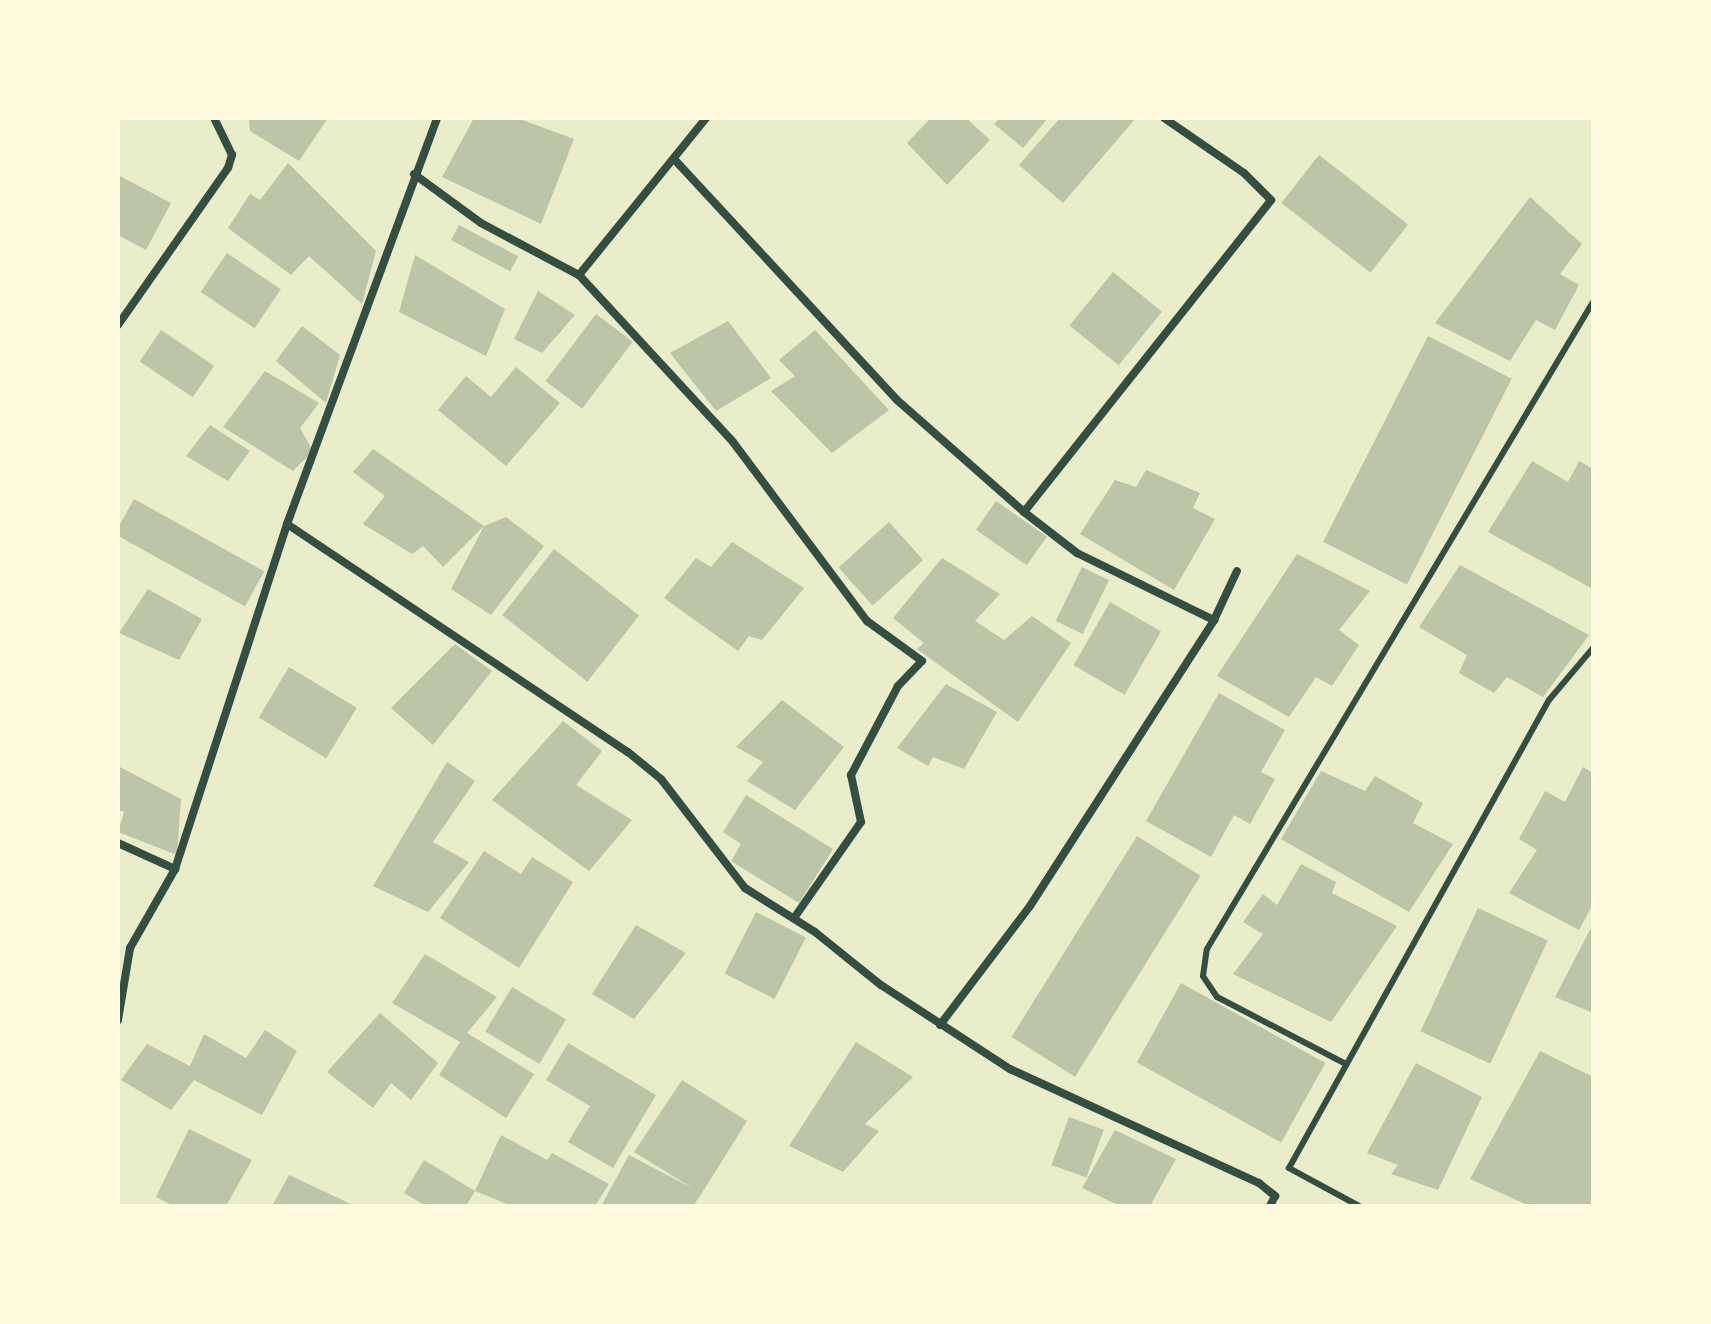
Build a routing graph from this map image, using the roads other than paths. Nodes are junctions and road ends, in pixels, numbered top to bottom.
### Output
1 (214, 118) edge
2 (437, 118) edge
3 (706, 118) edge
4 (1164, 118) edge
5 (674, 159) junction
6 (414, 174) junction
7 (579, 275) junction
8 (1593, 302) edge
9 (118, 325) edge
10 (1024, 512) junction
11 (287, 524) junction
12 (1237, 571) dead end
13 (1214, 620) junction
14 (1593, 648) edge
15 (118, 843) edge
16 (175, 869) junction
17 (794, 918) junction
18 (118, 1020) edge
19 (940, 1025) junction
20 (1344, 1063) junction
21 (1270, 1206) edge
22 (1359, 1206) edge

1 - 9 street
2 - 6 street
3 - 5 street
4 - 10 street
5 - 7 street
5 - 10 street
6 - 7 street
6 - 11 street
7 - 17 street
8 - 20 lane
10 - 13 street
11 - 16 street
11 - 17 street
12 - 13 street
13 - 19 street
14 - 20 lane
15 - 16 street
16 - 18 street
17 - 19 street
19 - 21 street
20 - 22 lane

